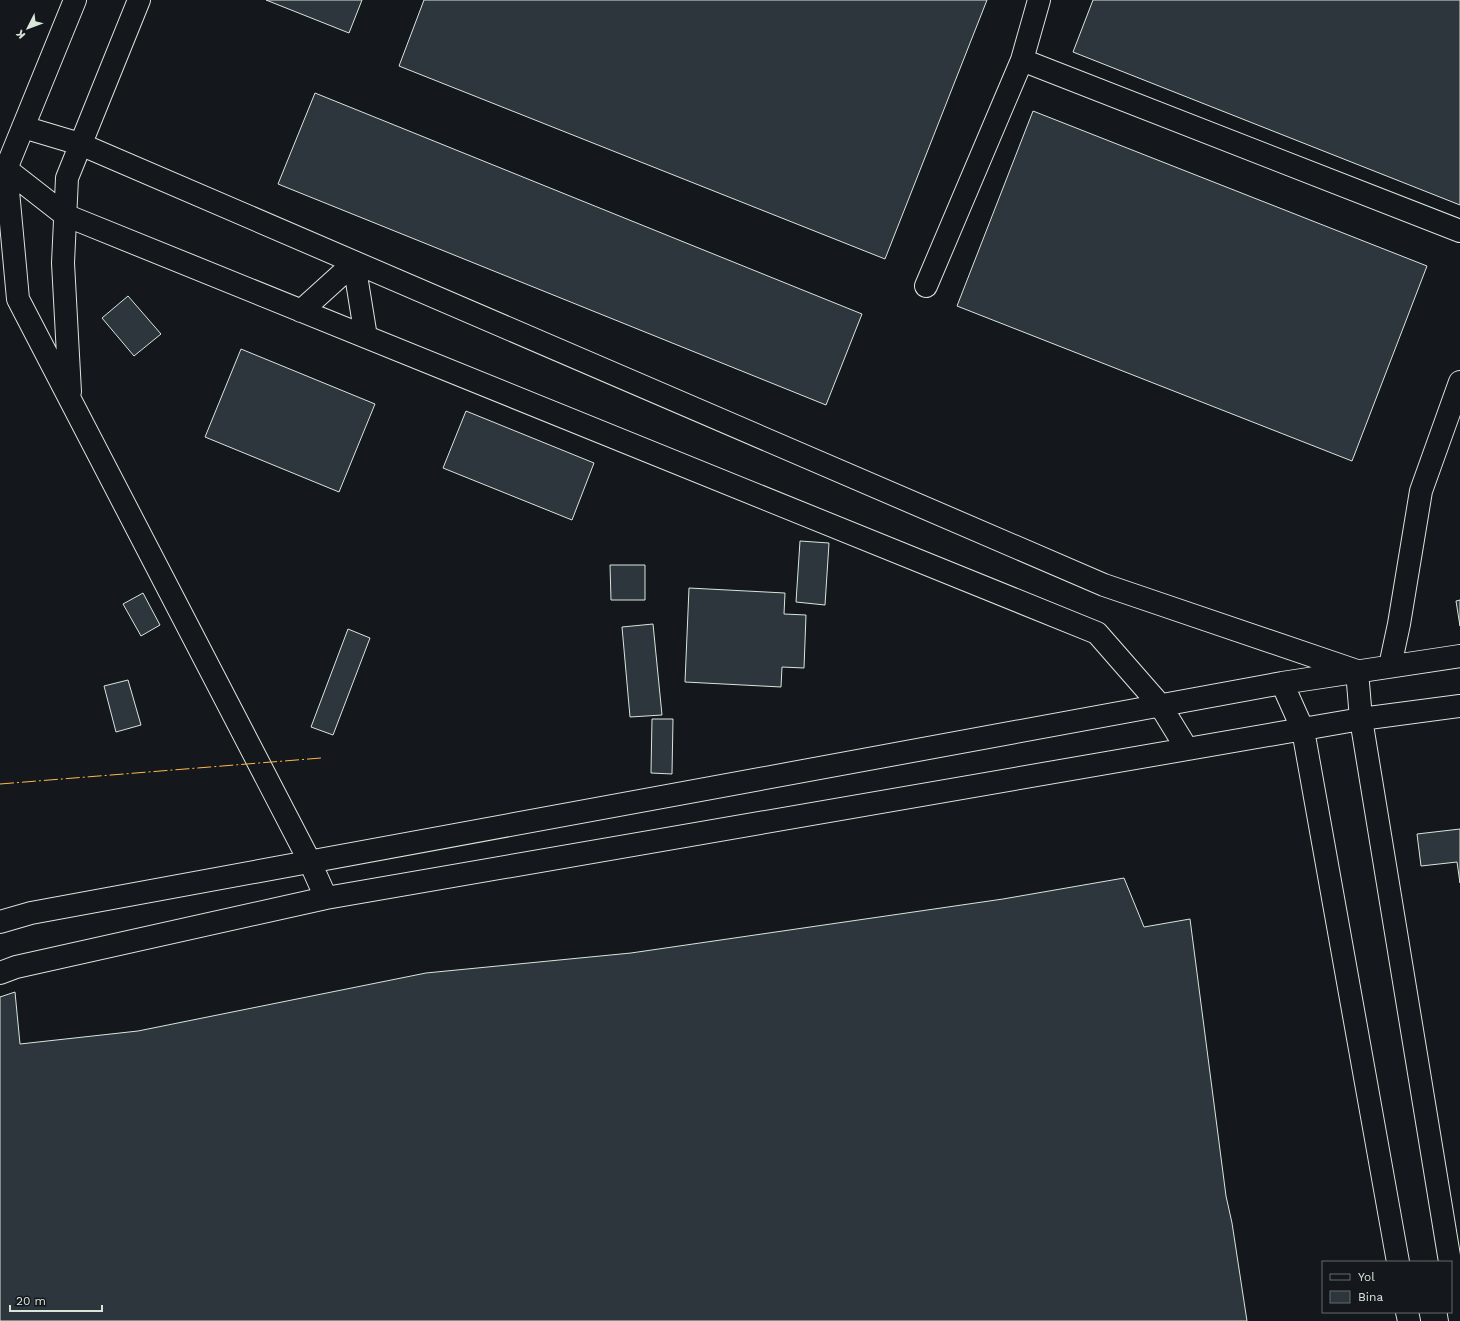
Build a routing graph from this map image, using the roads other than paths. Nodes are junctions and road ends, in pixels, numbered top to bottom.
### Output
1 (75, 0) edge
2 (139, 0) edge
3 (1039, 0) edge
4 (1022, 60) junction
5 (23, 127) junction
6 (80, 144) junction
7 (6, 169) junction
8 (65, 215) junction
9 (1460, 231) edge
10 (354, 263) junction
11 (926, 286) dead end
12 (301, 311) junction
13 (366, 337) junction
14 (1460, 382) edge
15 (71, 400) junction
16 (1460, 656) edge
17 (1390, 666) junction
18 (1358, 671) junction
19 (1282, 683) junction
20 (1160, 705) junction
21 (1460, 706) edge
22 (1361, 719) junction
23 (1303, 730) junction
24 (1187, 749) junction
25 (310, 862) junction
26 (326, 898) junction
27 (0, 922) edge
28 (0, 973) edge
29 (1398, 1261) edge
30 (1450, 1261) edge
31 (1452, 1271) edge
32 (1460, 1320) edge

1 - 5 street
2 - 6 street
3 - 4 street
4 - 9 street
4 - 11 street
5 - 6 street
5 - 7 street
6 - 8 street
6 - 10 street
7 - 8 street
7 - 15 street
8 - 12 street
8 - 15 street
10 - 12 street
10 - 13 street
10 - 18 street
12 - 13 street
13 - 20 street
14 - 17 street
15 - 25 street
16 - 17 street
17 - 18 street
18 - 19 street
18 - 22 street
19 - 20 street
19 - 23 street
20 - 24 street
20 - 25 street
21 - 22 street
22 - 23 street
22 - 30 street
23 - 24 street
23 - 29 street
24 - 26 street
25 - 26 street
25 - 27 street
26 - 28 street
31 - 32 street

